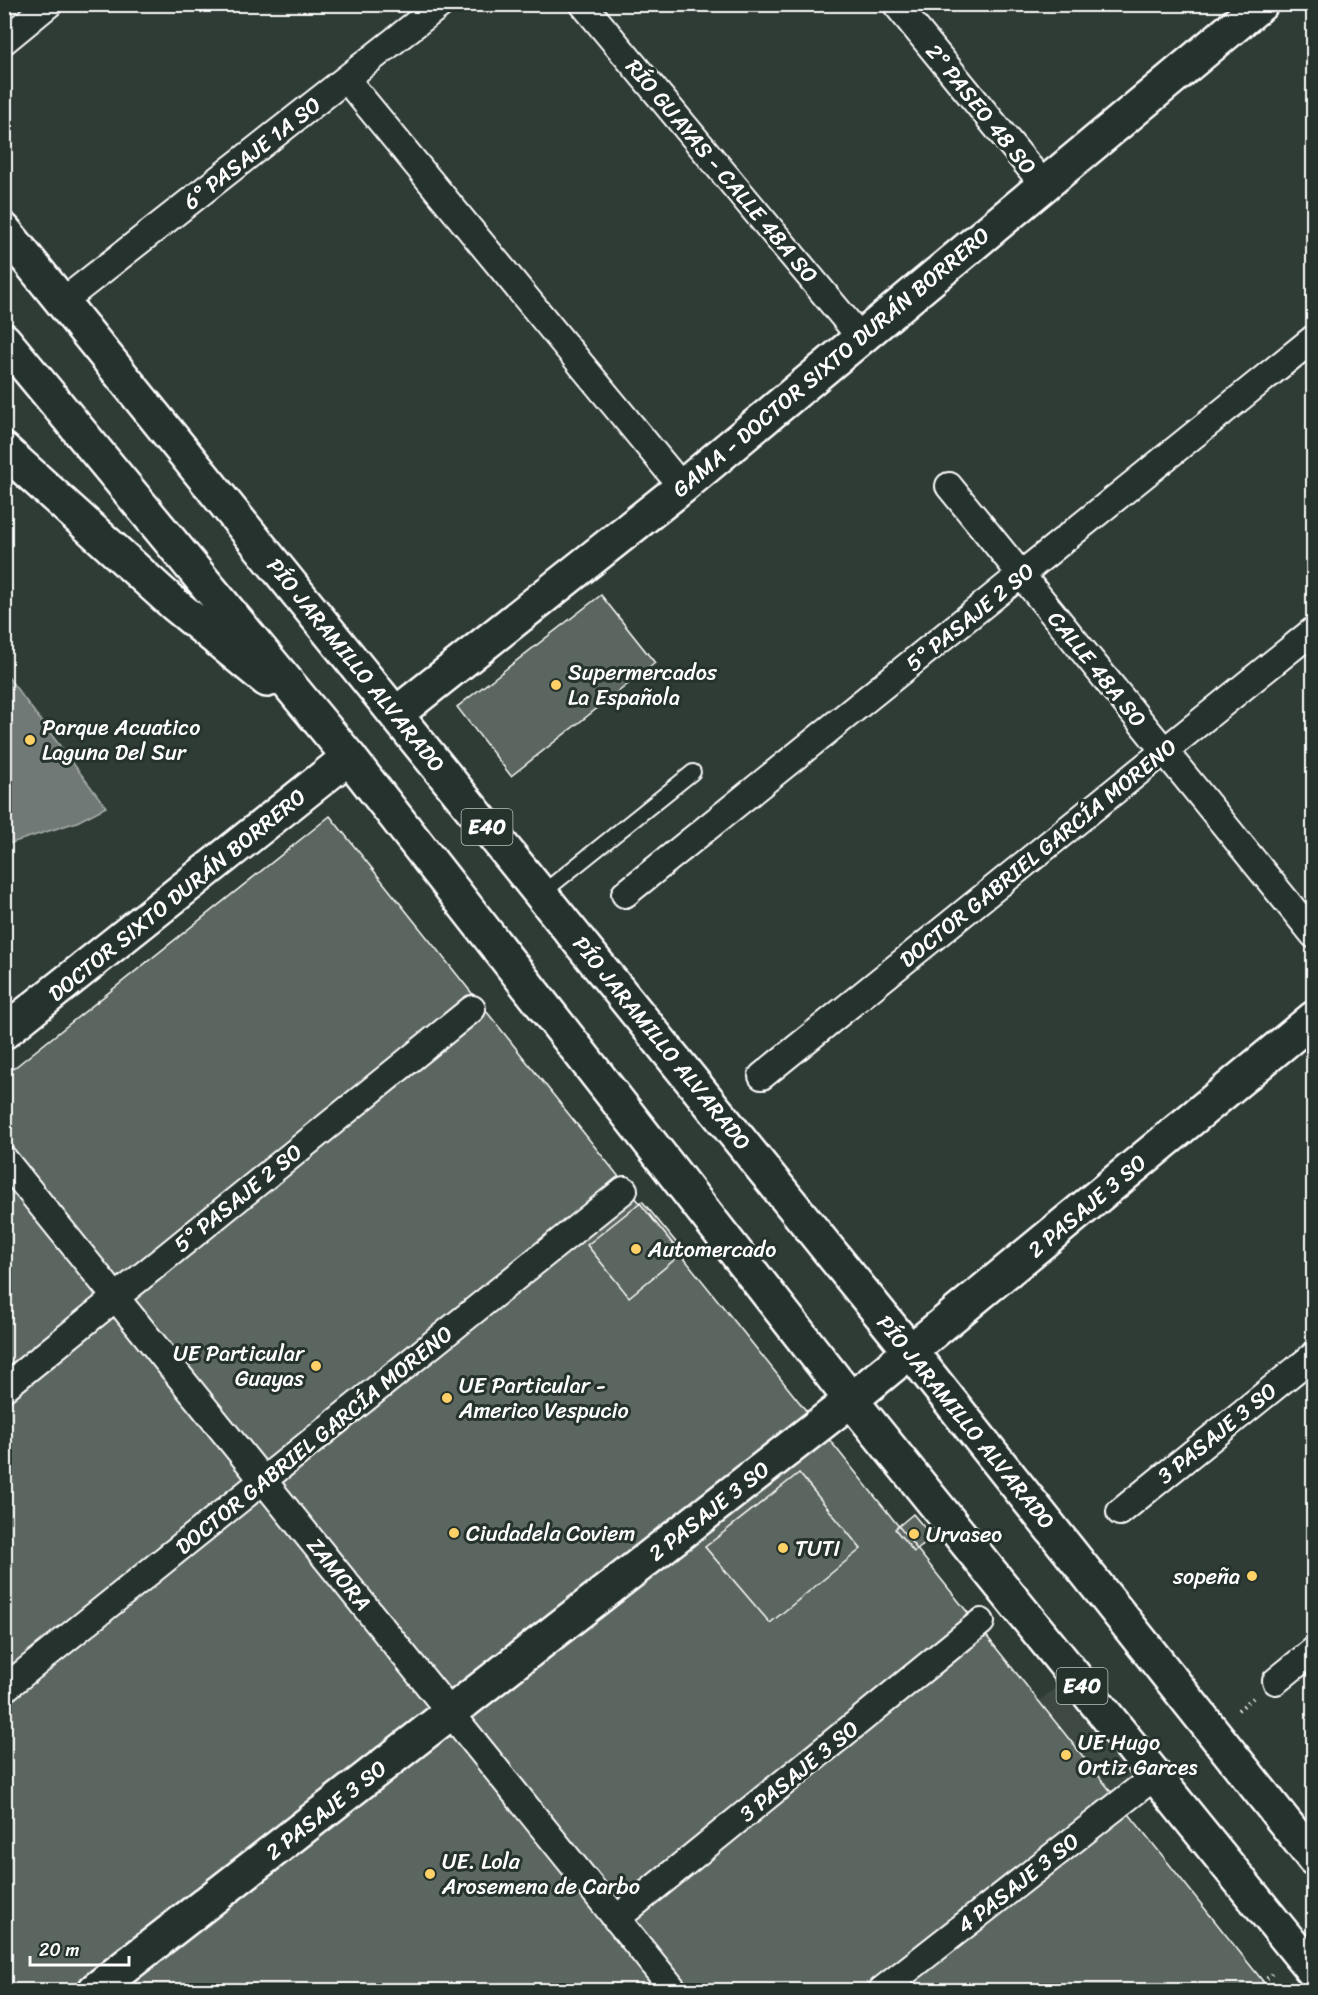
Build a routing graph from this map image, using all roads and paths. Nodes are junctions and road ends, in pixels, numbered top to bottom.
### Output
1 (49, 4) edge
2 (441, 4) edge
3 (583, 4) edge
4 (896, 4) edge
5 (1261, 4) edge
6 (4, 41) edge
7 (346, 79) junction
8 (1044, 185) junction
9 (4, 230) edge
10 (62, 302) junction
11 (861, 338) junction
12 (1314, 338) edge
13 (11, 346) edge
14 (4, 450) edge
15 (949, 486) dead end
16 (682, 487) junction
17 (1021, 575) junction
18 (1314, 630) edge
19 (396, 714) junction
20 (322, 725) junction
21 (1164, 752) junction
22 (349, 757) junction
23 (693, 772) dead end
24 (541, 894) junction
25 (626, 894) dead end
26 (1314, 935) edge
27 (472, 1009) dead end
28 (1314, 1018) edge
29 (4, 1032) edge
30 (762, 1076) dead end
31 (4, 1158) edge
32 (624, 1190) dead end
33 (117, 1297) junction
34 (910, 1352) junction
35 (1314, 1355) edge
36 (4, 1388) edge
37 (851, 1400) junction
38 (264, 1480) junction
39 (1120, 1512) dead end
40 (981, 1622) dead end
41 (1314, 1650) edge
42 (1275, 1681) joint
43 (4, 1689) edge
44 (451, 1713) junction
45 (1211, 1731) junction
46 (1155, 1776) junction
47 (1314, 1859) edge
48 (616, 1919) junction
49 (1314, 1972) edge
50 (94, 1990) edge
51 (674, 1990) edge
52 (882, 1990) edge

1 - 6 street
2 - 7 street, 6° PASAJE 1A SO
3 - 11 street, RÍO GUAYAS - CALLE 48A SO
4 - 8 street, 2° PASEO 48 SO
5 - 8 main road, GAMA - DOCTOR SIXTO DURÁN BORRERO
7 - 10 street, 6° PASAJE 1A SO
7 - 16 street
8 - 11 main road, GAMA - DOCTOR SIXTO DURÁN BORRERO
9 - 10 main road, PÍO JARAMILLO ALVARADO / E40
10 - 19 main road, PÍO JARAMILLO ALVARADO / E40
11 - 16 main road, GAMA - DOCTOR SIXTO DURÁN BORRERO
12 - 17 street, 5° PASAJE 2 SO
13 - 20 main road, E40
14 - 20 main road
15 - 17 street, CALLE 48A SO
16 - 19 main road, GAMA - DOCTOR SIXTO DURÁN BORRERO
17 - 21 street, CALLE 48A SO
17 - 25 street, 5° PASAJE 2 SO
18 - 21 street, DOCTOR GABRIEL GARCÍA MORENO
19 - 24 main road, PÍO JARAMILLO ALVARADO / E40
20 - 22 main road, E40
21 - 26 street, CALLE 48A SO
21 - 30 street, DOCTOR GABRIEL GARCÍA MORENO
22 - 29 main road, DOCTOR SIXTO DURÁN BORRERO
22 - 37 main road, E40
23 - 24 lane
24 - 34 main road, PÍO JARAMILLO ALVARADO / E40
27 - 33 street, 5° PASAJE 2 SO
28 - 34 main road, 2 PASAJE 3 SO
31 - 33 street, ZAMORA
32 - 38 street, DOCTOR GABRIEL GARCÍA MORENO
33 - 36 street, 5° PASAJE 2 SO
33 - 38 street, ZAMORA
34 - 37 main road, 2 PASAJE 3 SO
34 - 45 main road, PÍO JARAMILLO ALVARADO / E40
35 - 39 street, 3 PASAJE 3 SO
37 - 44 main road, 2 PASAJE 3 SO
37 - 46 main road, E40
38 - 43 street, DOCTOR GABRIEL GARCÍA MORENO
38 - 44 street, ZAMORA
40 - 48 street, 3 PASAJE 3 SO
41 - 42 street
42 - 45 path
44 - 48 street, ZAMORA
44 - 50 main road, 2 PASAJE 3 SO
45 - 47 main road, PÍO JARAMILLO ALVARADO / E40
46 - 49 main road, E40
46 - 52 street, 4 PASAJE 3 SO
48 - 51 street, ZAMORA

